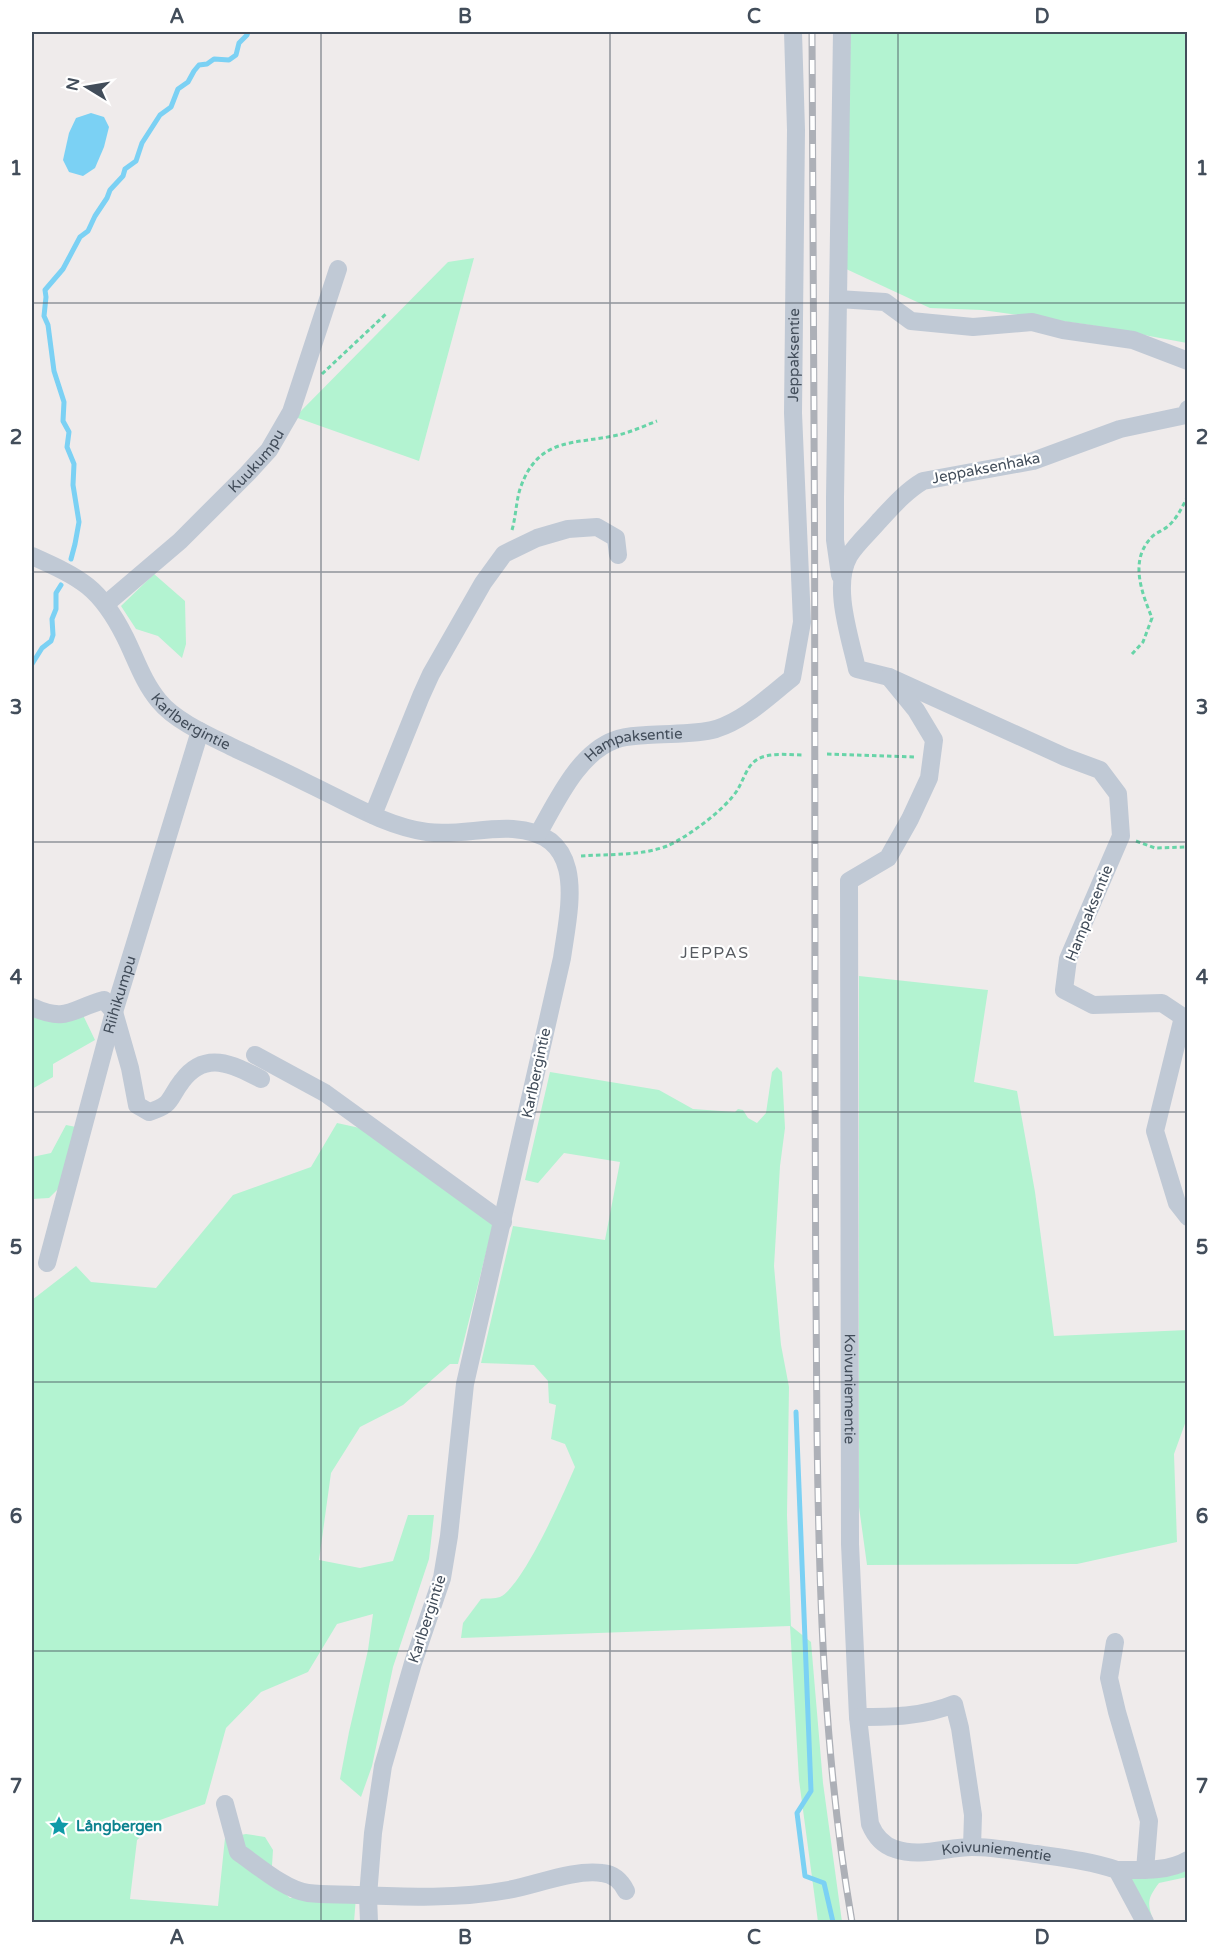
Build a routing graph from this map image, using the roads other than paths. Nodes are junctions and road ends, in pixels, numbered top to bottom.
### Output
1 (793, 32) edge
2 (842, 32) edge
3 (339, 269) dead end
4 (838, 299) junction
5 (1188, 361) edge
6 (1188, 409) edge
7 (618, 555) dead end
8 (32, 556) edge
9 (841, 581) junction
10 (106, 604) junction
11 (857, 669) joint
12 (889, 677) junction
13 (792, 678) joint
14 (200, 731) junction
15 (374, 816) junction
16 (538, 834) junction
17 (32, 1007) edge
18 (114, 1012) junction
19 (255, 1055) dead end
20 (261, 1079) dead end
21 (1188, 1217) edge
22 (502, 1222) junction
23 (47, 1263) dead end
24 (1115, 1642) dead end
25 (858, 1717) junction
26 (225, 1804) dead end
27 (972, 1847) junction
28 (1188, 1860) edge
29 (1117, 1870) junction
30 (1145, 1870) junction
31 (626, 1891) dead end
32 (368, 1896) junction
33 (369, 1923) edge
34 (1145, 1923) edge

1 - 13 street, Jeppaksentie
2 - 4 street
3 - 10 street, Kuukumpu
4 - 5 street
4 - 9 street
6 - 9 street, Jeppaksenhaka
7 - 15 street
8 - 10 street, Karlbergintie
9 - 11 street, Jeppaksenhaka
10 - 14 street, Karlbergintie
11 - 12 street, Hampaksentie
12 - 21 street, Hampaksentie
12 - 25 street, Koivuniementie
13 - 16 street, Hampaksentie
14 - 15 street, Karlbergintie
14 - 18 street, Riihikumpu
15 - 16 street, Karlbergintie
16 - 22 street, Karlbergintie
17 - 18 street
18 - 20 street
18 - 23 street, Riihikumpu
19 - 22 street
22 - 32 street, Karlbergintie
24 - 30 street
25 - 27 street, Koivuniementie
25 - 27 street
26 - 32 street
27 - 29 street, Koivuniementie
28 - 30 street, Koivuniementie
29 - 30 street, Koivuniementie
29 - 34 street
31 - 32 street
32 - 33 street, Karlbergintie

